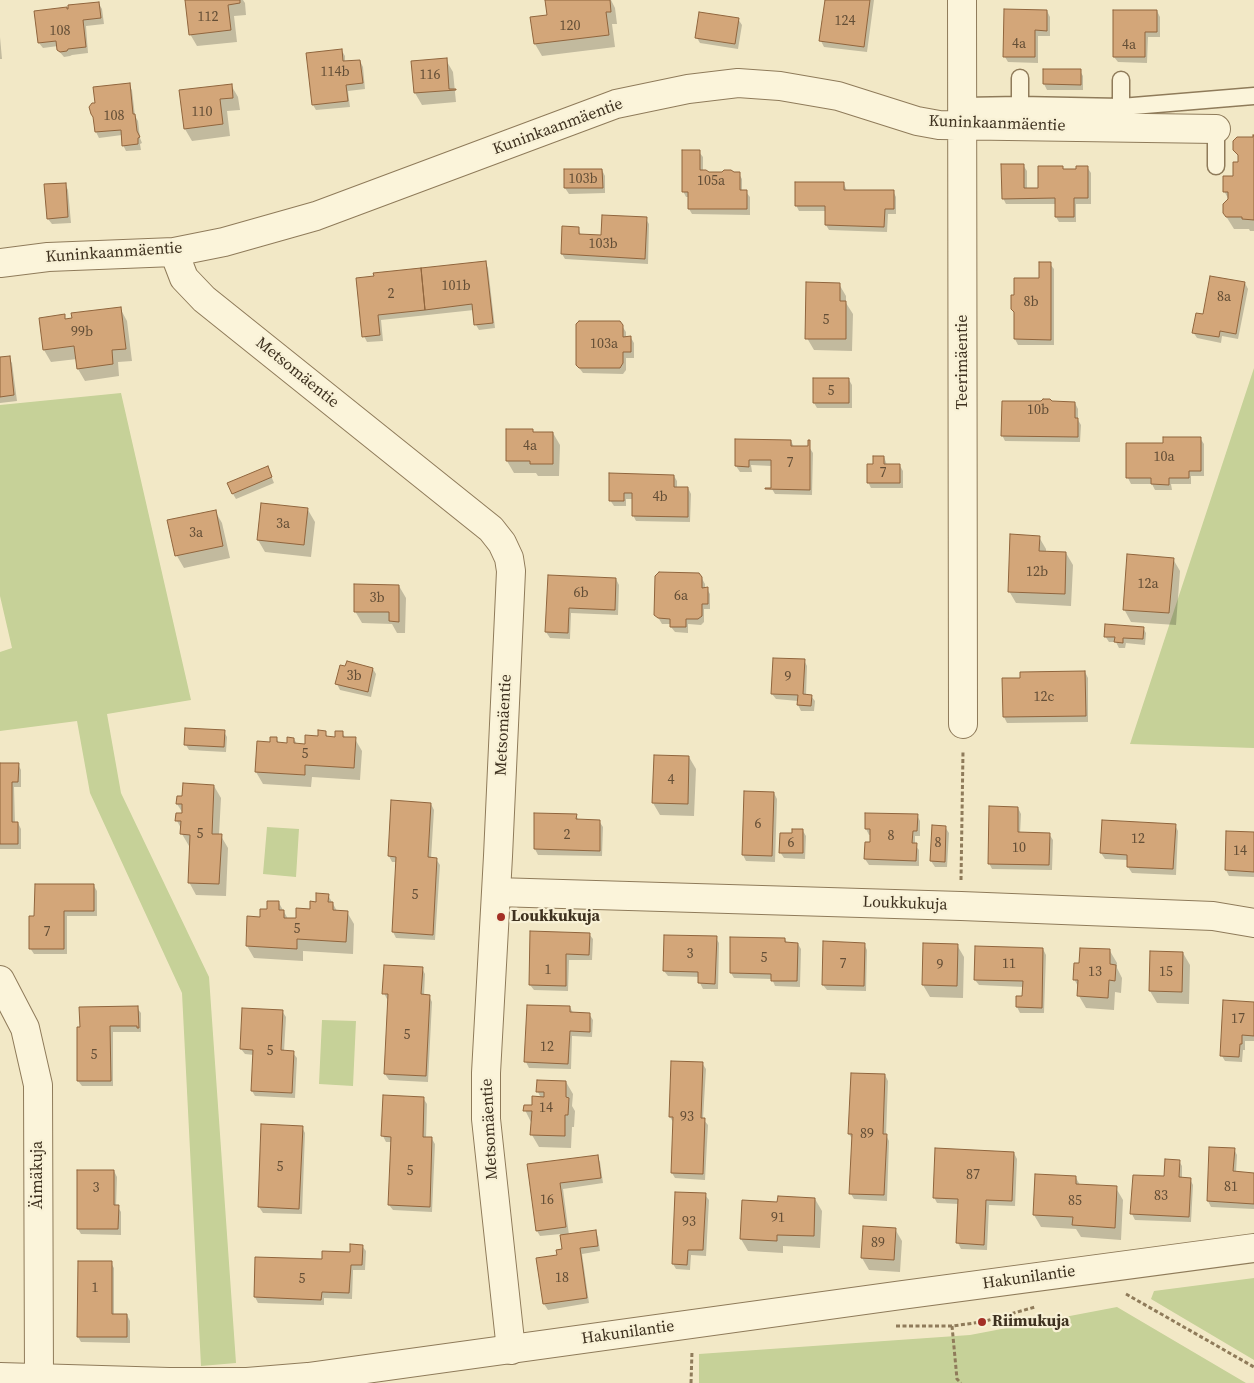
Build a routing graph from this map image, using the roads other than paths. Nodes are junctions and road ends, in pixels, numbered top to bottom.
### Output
1 (962, 0) edge
2 (1020, 78) dead end
3 (1121, 80) dead end
4 (1254, 96) edge
5 (1020, 106) junction
6 (1121, 107) junction
7 (962, 116) junction
8 (1216, 129) joint
9 (1216, 166) dead end
10 (174, 252) junction
11 (0, 263) edge
12 (963, 724) road end
13 (496, 892) junction
14 (1254, 923) edge
15 (0, 980) edge
16 (1254, 1248) edge
17 (511, 1350) junction
18 (0, 1378) edge
19 (39, 1379) junction
20 (247, 1382) edge

1 - 7 street, Teerimäentie
2 - 5 lane
3 - 6 lane
4 - 6 lane
5 - 6 lane
5 - 7 lane
7 - 8 street, Kuninkaanmäentie
7 - 10 street, Kuninkaanmäentie
7 - 12 street, Teerimäentie
8 - 9 lane
10 - 11 street, Kuninkaanmäentie
10 - 13 street, Metsomäentie
13 - 14 street, Loukkukuja
13 - 17 street, Metsomäentie
15 - 19 street, Äimäkuja
16 - 17 street, Hakunilantie
17 - 20 street, Hakunilantie
18 - 19 street, Hakunilantie
19 - 20 street, Hakunilantie

